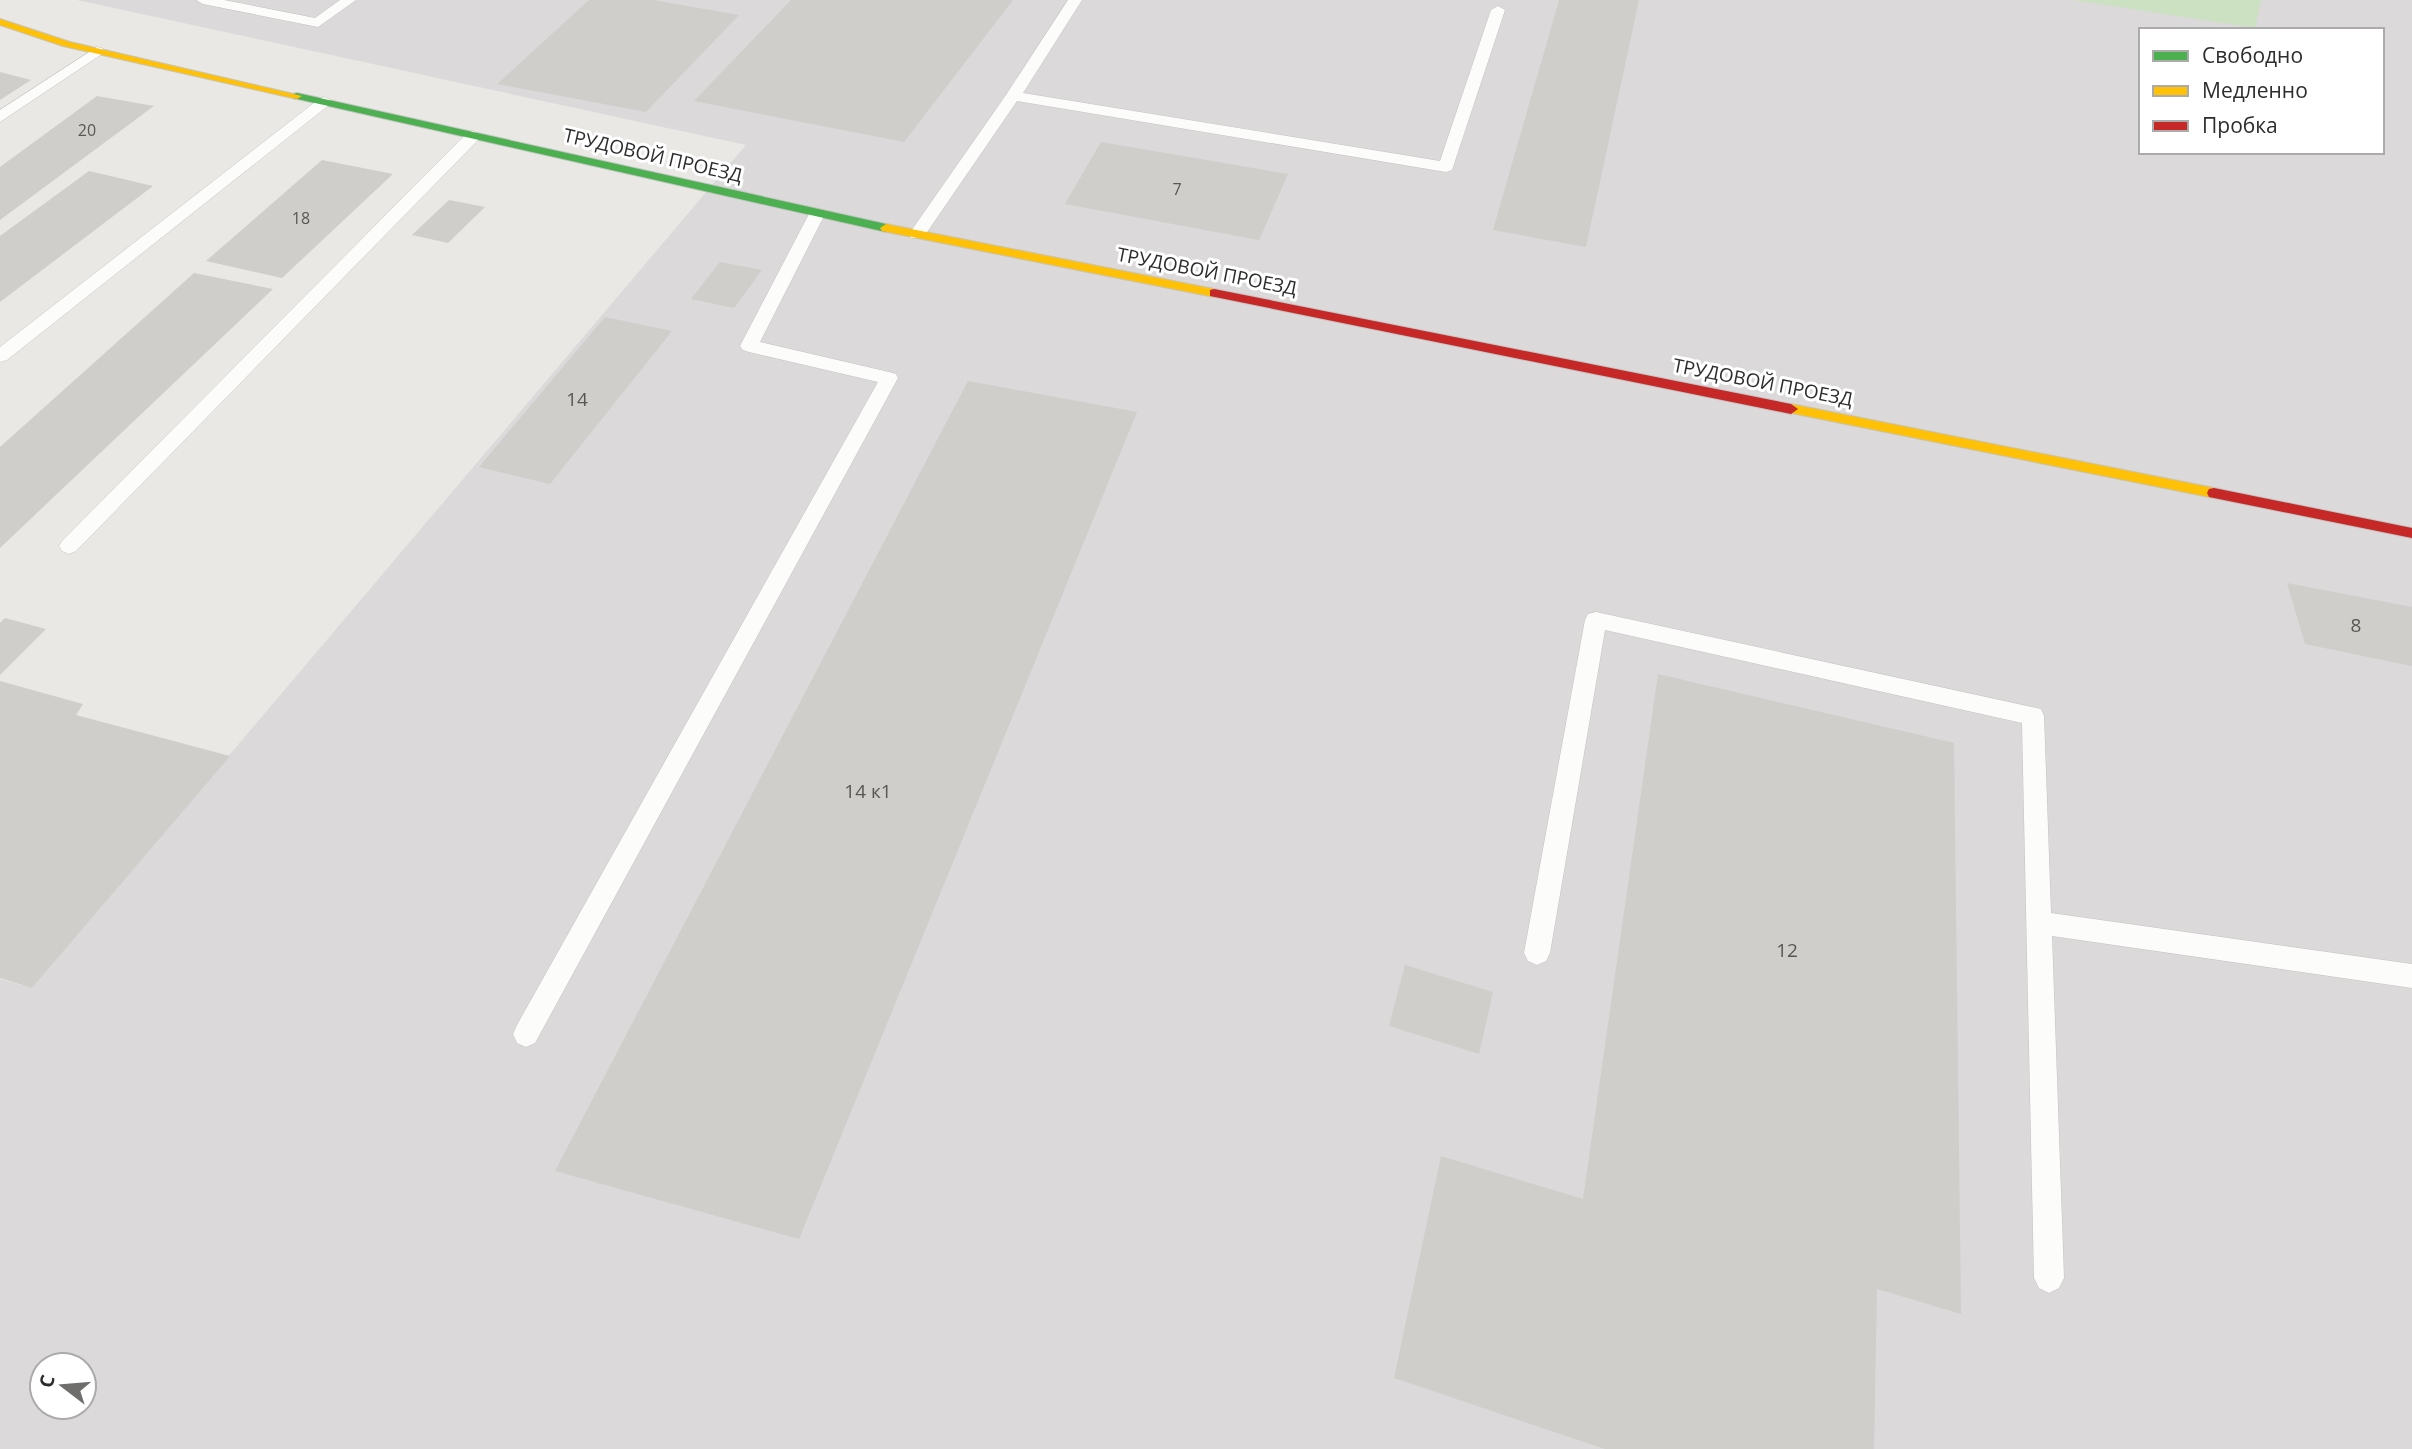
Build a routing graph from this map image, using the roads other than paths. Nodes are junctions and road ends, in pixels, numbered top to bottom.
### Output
1 (203, 0) edge
2 (349, 0) edge
3 (1075, 0) edge
4 (1498, 10) dead end
5 (0, 22) edge
6 (97, 51) junction
7 (1013, 96) junction
8 (324, 102) junction
9 (0, 117) edge
10 (474, 136) junction
11 (817, 214) junction
12 (917, 234) junction
13 (0, 356) edge
14 (2412, 533) edge
15 (69, 546) dead end
16 (2039, 923) junction
17 (1537, 953) dead end
18 (2412, 976) edge
19 (526, 1034) dead end
20 (2049, 1278) dead end

1 - 2 lane
3 - 7 lane
4 - 7 lane
5 - 6 street, ТРУДОВОЙ ПРОЕЗД
6 - 8 street, ТРУДОВОЙ ПРОЕЗД
6 - 9 lane
7 - 12 lane
8 - 10 street, ТРУДОВОЙ ПРОЕЗД
8 - 13 lane
10 - 11 street, ТРУДОВОЙ ПРОЕЗД
10 - 15 lane
11 - 12 street, ТРУДОВОЙ ПРОЕЗД
11 - 19 lane
12 - 14 street, ТРУДОВОЙ ПРОЕЗД
16 - 17 lane
16 - 18 lane
16 - 20 lane

